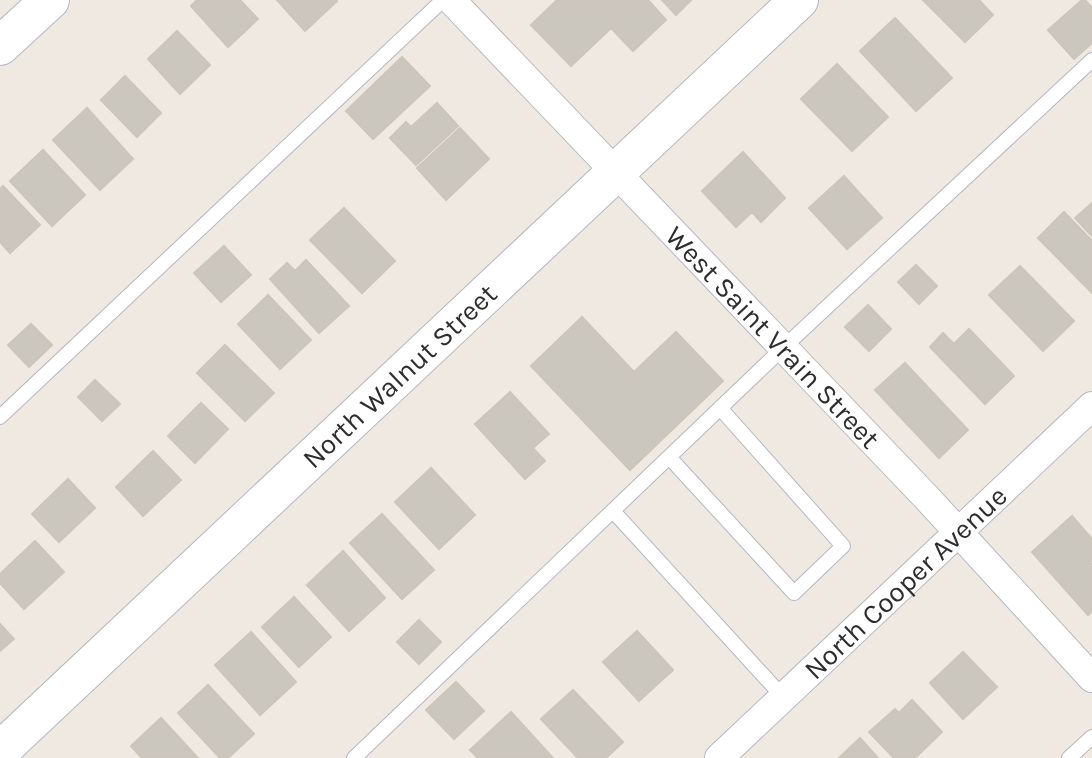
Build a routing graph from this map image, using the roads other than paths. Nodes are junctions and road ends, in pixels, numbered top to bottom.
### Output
1 (50, 0) edge
2 (443, 0) edge
3 (451, 0) edge
4 (799, 0) edge
5 (0, 46) edge
6 (1092, 60) edge
7 (616, 172) junction
8 (784, 347) junction
9 (1092, 406) edge
10 (720, 408) junction
11 (0, 417) edge
12 (669, 457) junction
13 (613, 511) junction
14 (959, 532) junction
15 (1092, 678) edge
16 (784, 698) junction
17 (1092, 737) edge
18 (0, 751) edge
19 (354, 758) edge
20 (719, 758) edge
21 (1069, 758) edge

1 - 5 main road
2 - 11 lane
3 - 7 street, West Saint Vrain Street
4 - 7 main road, North Walnut Street
6 - 8 lane
7 - 8 street, West Saint Vrain Street
7 - 18 main road, North Walnut Street
8 - 10 lane
8 - 14 street, West Saint Vrain Street
9 - 14 street, North Cooper Avenue
10 - 12 lane
10 - 12 lane
12 - 13 lane
13 - 16 lane
13 - 19 lane
14 - 15 street, West Saint Vrain Street
14 - 16 street, North Cooper Avenue
16 - 20 street, North Cooper Avenue
17 - 21 lane

